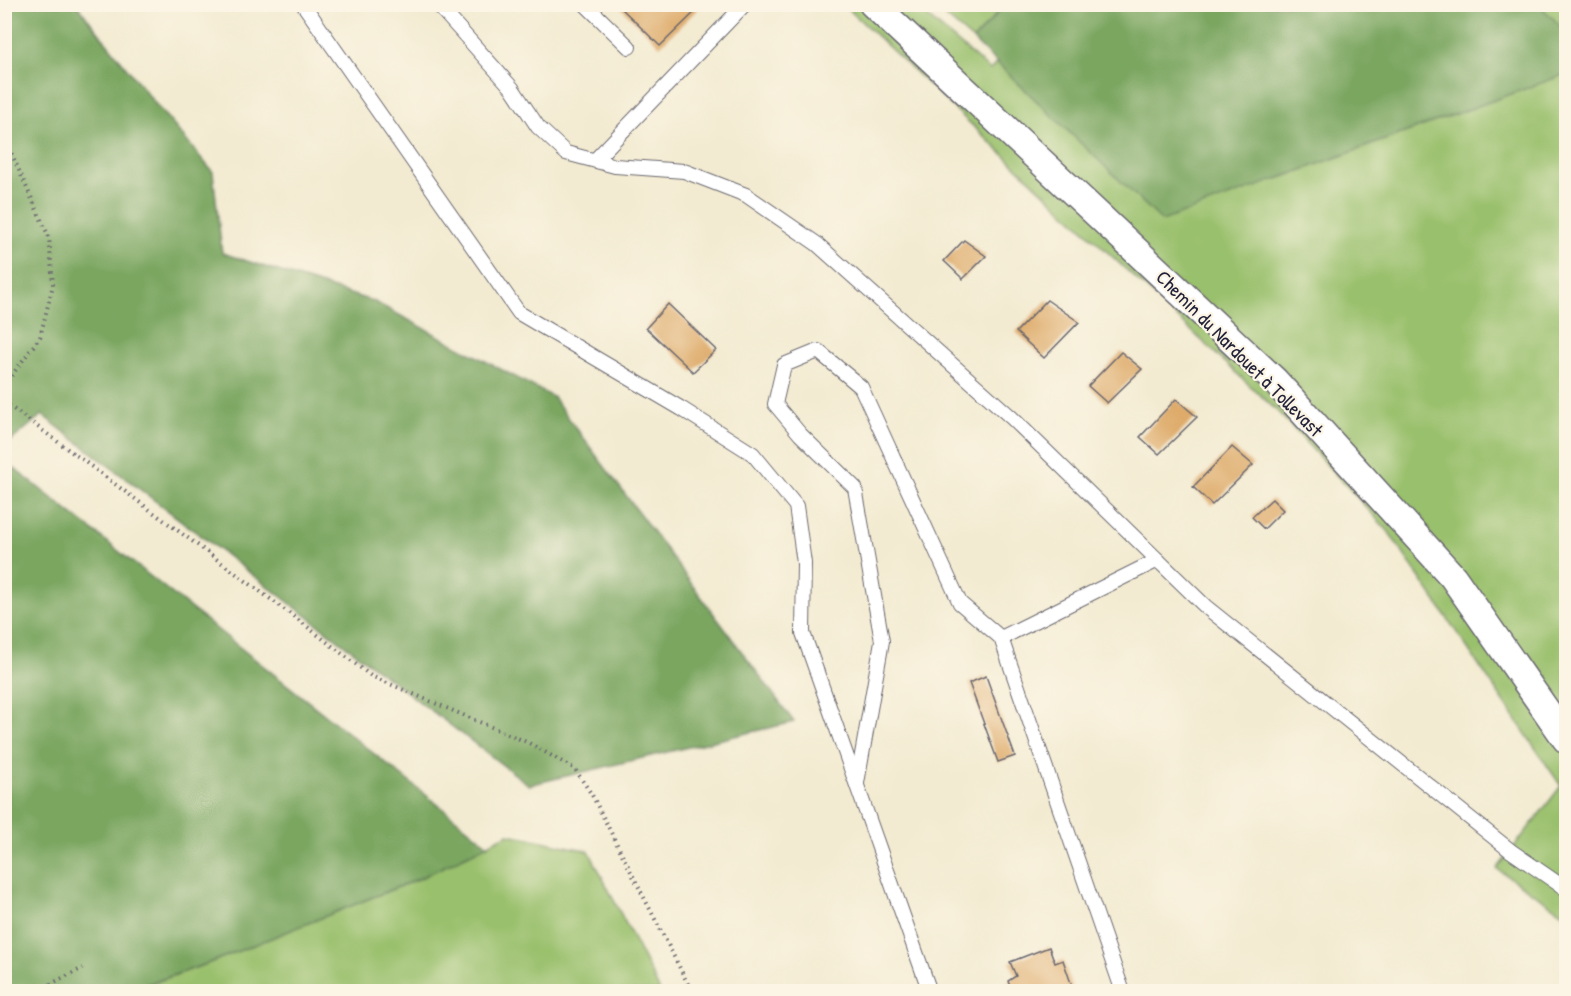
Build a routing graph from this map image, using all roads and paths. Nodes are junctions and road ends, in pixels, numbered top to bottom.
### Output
1 (303, 4) edge
2 (437, 4) edge
3 (585, 4) edge
4 (745, 4) edge
5 (873, 4) edge
6 (629, 47) dead end
7 (4, 137) edge
8 (595, 160) junction
9 (4, 386) edge
10 (4, 402) edge
11 (1158, 560) junction
12 (1001, 639) junction
13 (1566, 739) edge
14 (857, 785) junction
15 (1566, 889) edge
16 (84, 968) dead end
17 (34, 992) edge
18 (692, 992) edge
19 (930, 992) edge
20 (1123, 992) edge

1 - 14 lane
2 - 8 lane
3 - 6 lane
4 - 8 lane
5 - 13 street, Chemin du Nardouet à Tollevast
7 - 9 path
8 - 11 lane
10 - 18 path
11 - 12 lane
11 - 15 lane
12 - 14 lane
12 - 20 lane
14 - 19 lane
16 - 17 path

